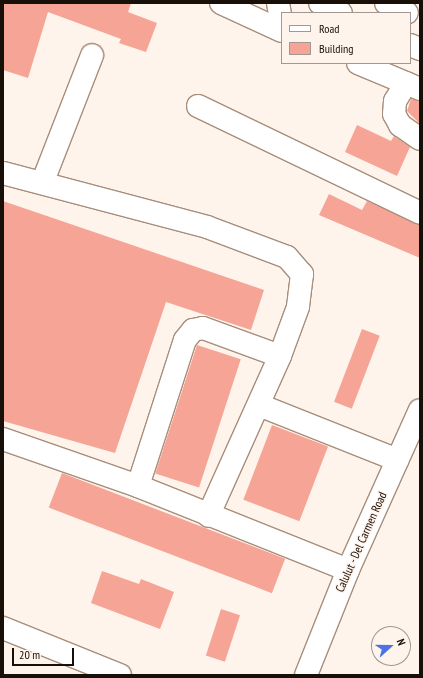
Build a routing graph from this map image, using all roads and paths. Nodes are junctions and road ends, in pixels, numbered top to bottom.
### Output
1 (221, 3) edge
2 (278, 3) edge
3 (320, 3) edge
4 (386, 3) edge
5 (339, 12) edge
6 (405, 12) edge
7 (411, 14) edge
8 (420, 19) edge
9 (281, 20) edge
10 (281, 31) edge
11 (92, 55) dead end
12 (360, 64) edge
13 (413, 86) edge
14 (198, 106) dead end
15 (420, 139) edge
16 (3, 173) edge
17 (43, 181) junction
18 (420, 213) edge
19 (280, 356) junction
20 (258, 405) junction
21 (420, 410) edge
22 (3, 440) edge
23 (397, 460) junction
24 (138, 486) junction
25 (208, 516) junction
26 (348, 570) junction
27 (3, 628) edge
28 (120, 675) edge
29 (306, 675) edge

1 - 10 main road
2 - 9 main road
3 - 5 main road
4 - 6 main road
7 - 8 main road
11 - 17 main road
12 - 13 main road
13 - 15 main road
14 - 18 main road
16 - 17 main road
17 - 19 main road
19 - 20 main road
19 - 24 main road
20 - 23 main road
20 - 25 main road
21 - 23 main road, Calulut - Del Carmen Road
22 - 24 main road
23 - 26 main road, Calulut - Del Carmen Road
24 - 25 main road
25 - 26 main road
26 - 29 main road, Calulut - Del Carmen Road
27 - 28 main road

